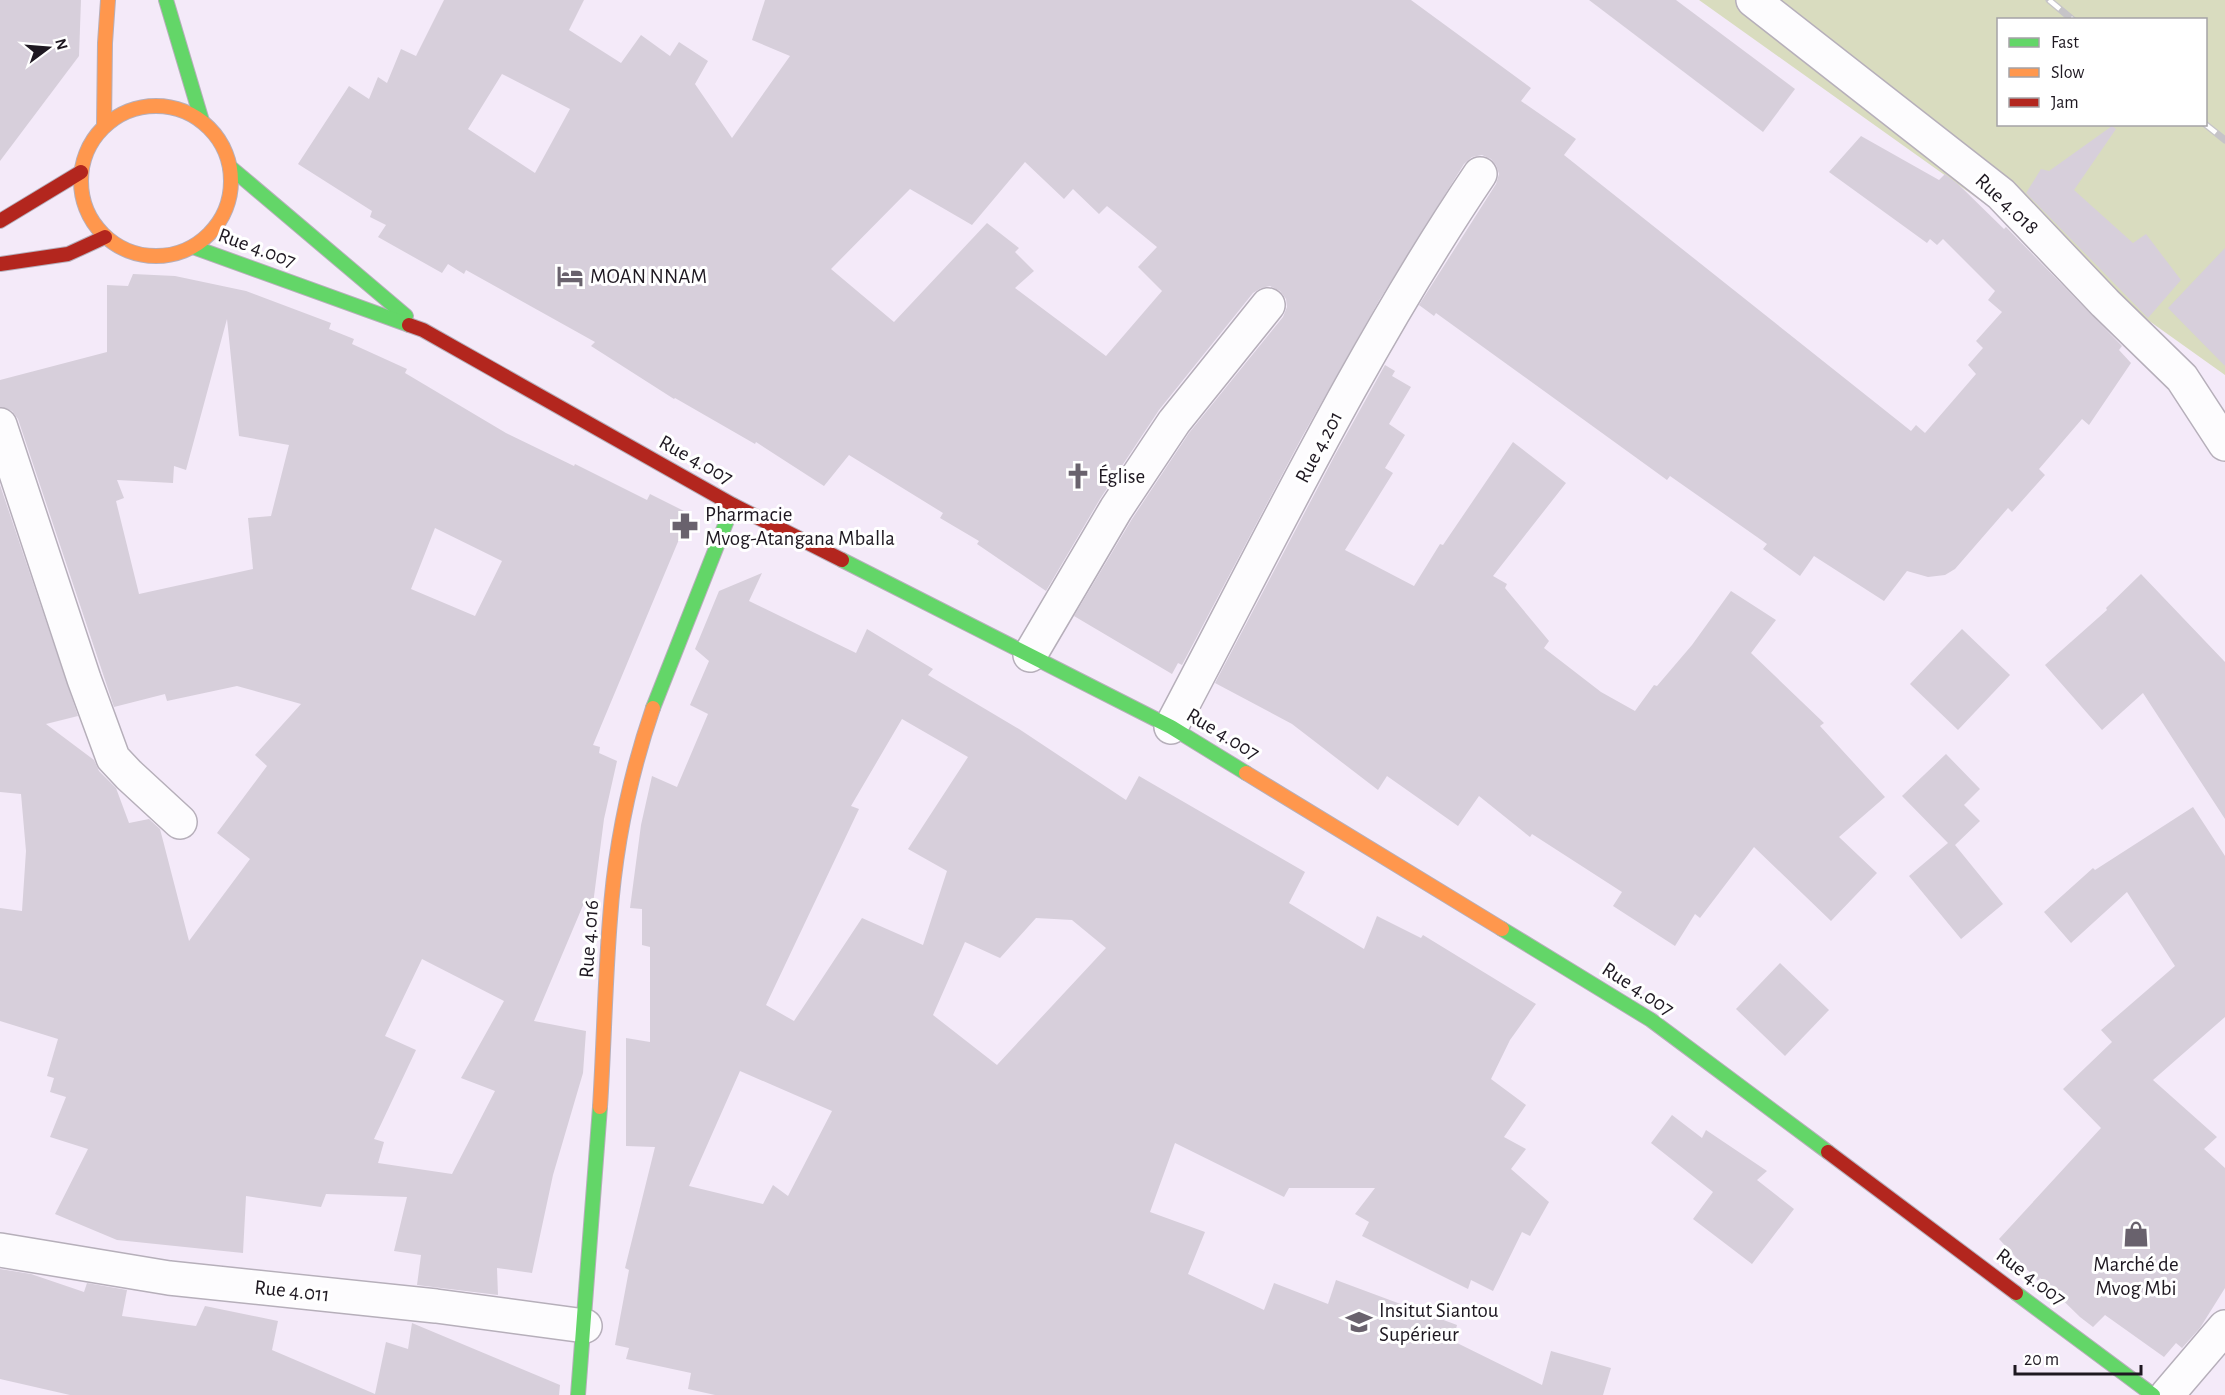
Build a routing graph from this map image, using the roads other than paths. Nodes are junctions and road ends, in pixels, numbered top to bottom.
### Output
1 (108, 0) edge
2 (166, 0) edge
3 (1753, 0) edge
4 (202, 121) junction
5 (104, 126) junction
6 (230, 166) junction
7 (81, 172) junction
8 (1480, 174) dead end
9 (0, 221) edge
10 (105, 237) junction
11 (193, 247) junction
12 (0, 264) edge
13 (1268, 305) dead end
14 (423, 330) junction
15 (0, 425) edge
16 (2225, 444) edge
17 (733, 505) junction
18 (1030, 655) junction
19 (1171, 726) junction
20 (180, 822) dead end
21 (0, 1250) edge
22 (585, 1326) junction
23 (2225, 1327) edge
24 (579, 1395) edge
25 (2153, 1395) edge
26 (2167, 1395) edge

1 - 5 main road
2 - 4 main road
3 - 16 street, Rue 4.018
4 - 5 main road
4 - 6 main road
5 - 7 main road
6 - 11 main road
6 - 14 main road
7 - 9 main road
7 - 10 main road
8 - 19 street, Rue 4.201
10 - 11 main road
10 - 12 main road
11 - 14 main road, Rue 4.007
13 - 18 street
14 - 17 main road, Rue 4.007
15 - 20 street
17 - 18 main road, Rue 4.007
17 - 22 main road, Rue 4.016
18 - 19 main road, Rue 4.007
19 - 25 main road, Rue 4.007
21 - 22 street, Rue 4.011
22 - 24 main road, Rue 4.016
23 - 26 street

